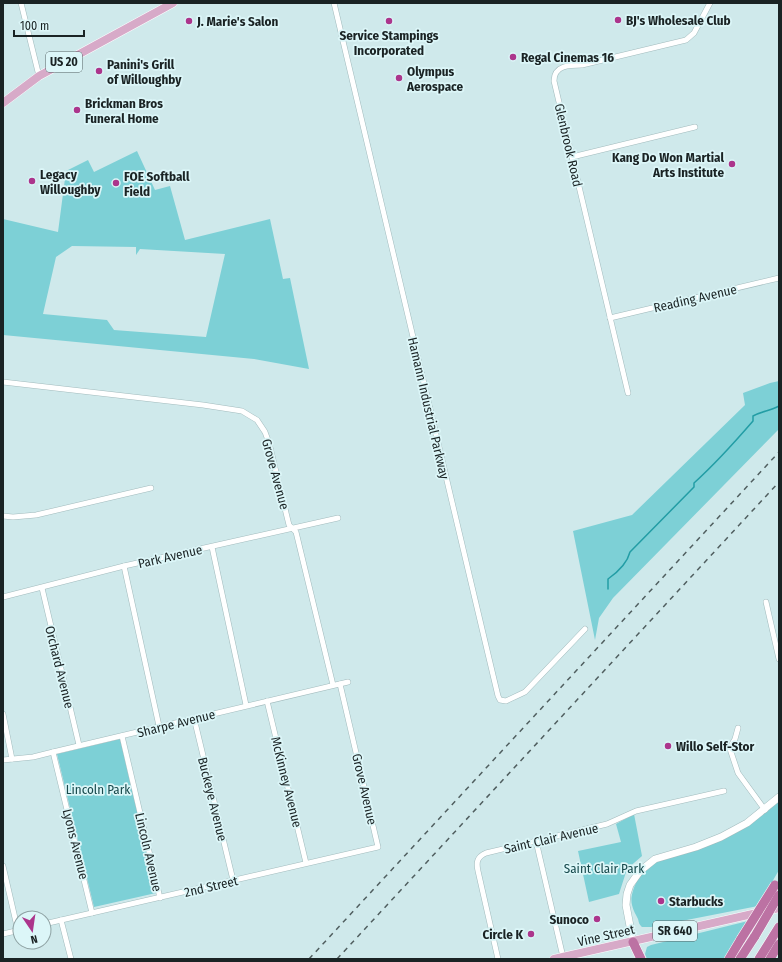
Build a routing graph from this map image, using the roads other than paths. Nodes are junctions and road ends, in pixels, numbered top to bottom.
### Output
1 (21, 3) edge
2 (173, 3) edge
3 (334, 3) edge
4 (710, 3) edge
5 (40, 76) junction
6 (3, 103) edge
7 (695, 128) dead end
8 (572, 156) junction
9 (779, 278) edge
10 (610, 318) junction
11 (3, 382) edge
12 (628, 393) dead end
13 (151, 488) dead end
14 (3, 516) edge
15 (338, 518) dead end
16 (293, 528) junction
17 (212, 547) junction
18 (124, 566) junction
19 (42, 588) junction
20 (3, 597) edge
21 (766, 602) dead end
22 (585, 629) dead end
23 (779, 659) edge
24 (348, 682) dead end
25 (340, 684) junction
26 (333, 685) junction
27 (267, 701) junction
28 (246, 705) junction
29 (3, 714) edge
30 (194, 718) junction
31 (160, 726) junction
32 (738, 728) dead end
33 (122, 736) junction
34 (79, 745) junction
35 (53, 752) junction
36 (12, 759) junction
37 (3, 760) edge
38 (724, 791) dead end
39 (779, 798) edge
40 (765, 810) junction
41 (536, 841) junction
42 (378, 847) joint
43 (306, 863) junction
44 (3, 866) edge
45 (233, 880) junction
46 (777, 882) edge
47 (779, 895) edge
48 (160, 898) junction
49 (779, 908) edge
50 (14, 910) edge
51 (92, 913) junction
52 (61, 920) junction
53 (52, 922) edge
54 (778, 929) edge
55 (633, 942) junction
56 (779, 944) edge
57 (559, 958) edge
58 (71, 959) edge
59 (498, 959) edge
60 (635, 959) edge
61 (641, 959) edge
62 (729, 959) edge
63 (740, 959) edge
64 (759, 959) edge
65 (770, 959) edge

1 - 5 street
2 - 5 main road, US 20
3 - 22 street, Hamann Industrial Parkway
4 - 8 street, Glenbrook Road
5 - 6 main road, US 20
7 - 8 street
8 - 10 street, Glenbrook Road
9 - 10 street, Reading Avenue
10 - 12 street, Glenbrook Road
11 - 16 street, Grove Avenue
13 - 14 street
15 - 16 street, Park Avenue
16 - 17 street, Park Avenue
16 - 26 street, Grove Avenue
17 - 18 street, Park Avenue
17 - 28 street
18 - 19 street, Park Avenue
18 - 31 street
19 - 20 street, Park Avenue
19 - 34 street, Orchard Avenue
21 - 23 street
24 - 25 street, Sharpe Avenue
25 - 26 street, Sharpe Avenue
25 - 42 street, Grove Avenue
26 - 27 street, Sharpe Avenue
27 - 28 street, Sharpe Avenue
27 - 43 street, McKinney Avenue
28 - 30 street, Sharpe Avenue
29 - 36 street
30 - 31 street, Sharpe Avenue
30 - 45 street, Buckeye Avenue
31 - 33 street, Sharpe Avenue
32 - 40 street
33 - 34 street, Sharpe Avenue
33 - 48 street, Lincoln Avenue
34 - 35 street, Sharpe Avenue
35 - 36 street, Sharpe Avenue
35 - 51 street, Lyons Avenue
36 - 37 street, Sharpe Avenue
38 - 41 street, Saint Clair Avenue
39 - 40 street
40 - 55 street
41 - 57 street
41 - 59 street, Saint Clair Avenue
42 - 43 street, 2nd Street
43 - 45 street, 2nd Street
44 - 50 street
45 - 48 street, 2nd Street
46 - 62 highway, bridge
47 - 63 highway, bridge
48 - 51 street, 2nd Street
49 - 55 main road, Vine Street / SR 640
51 - 52 street, 2nd Street
52 - 53 street, 2nd Street
52 - 58 street
54 - 64 highway
55 - 57 main road, Vine Street / SR 640
55 - 60 highway
55 - 61 highway
56 - 65 highway

